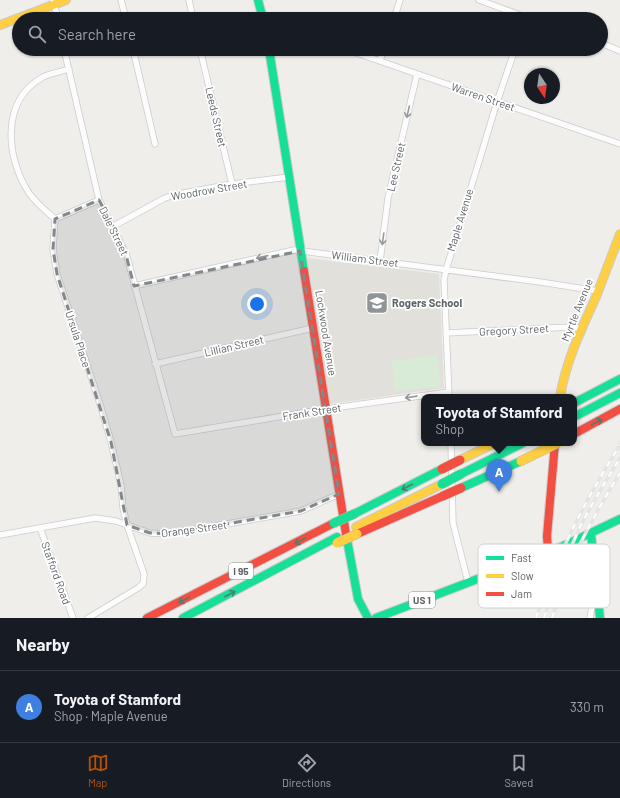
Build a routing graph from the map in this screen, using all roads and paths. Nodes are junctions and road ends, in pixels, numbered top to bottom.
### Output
1 (66, 0) edge
2 (121, 0) edge
3 (189, 0) edge
4 (258, 0) edge
5 (400, 0) edge
6 (479, 0) edge
7 (54, 2) edge
8 (31, 12) edge
9 (56, 12) edge
10 (124, 12) edge
11 (192, 12) edge
12 (261, 12) edge
13 (396, 12) edge
14 (511, 12) edge
15 (12, 20) edge
16 (0, 25) edge
17 (608, 47) edge
18 (620, 51) edge
19 (66, 56) edge
20 (135, 56) edge
21 (202, 56) edge
22 (270, 56) edge
23 (367, 56) edge
24 (381, 56) edge
25 (513, 56) edge
26 (380, 60) junction
27 (69, 69) junction
28 (417, 74) junction
29 (497, 102) junction
30 (155, 144) dead end
31 (620, 144) edge
32 (289, 177) junction
33 (232, 184) junction
34 (99, 200) junction
35 (55, 219) junction
36 (112, 227) junction
37 (620, 234) edge
38 (300, 251) junction
39 (380, 261) junction
40 (446, 270) junction
41 (134, 286) junction
42 (598, 291) junction
43 (313, 328) junction
44 (581, 329) junction
45 (446, 333) junction
46 (155, 364) junction
47 (618, 380) edge
48 (620, 393) edge
49 (449, 394) edge
50 (561, 394) edge
51 (421, 398) edge
52 (577, 401) edge
53 (326, 409) junction
54 (620, 409) edge
55 (577, 415) edge
56 (577, 432) edge
57 (175, 434) joint
58 (451, 446) edge
59 (489, 446) edge
60 (516, 446) edge
61 (550, 446) edge
62 (556, 446) edge
63 (339, 494) junction
64 (620, 519) edge
65 (127, 526) junction
66 (40, 528) junction
67 (357, 530) junction
68 (591, 534) junction
69 (0, 535) edge
70 (548, 544) edge
71 (566, 544) edge
72 (592, 544) edge
73 (478, 578) edge
74 (468, 582) junction
75 (592, 608) edge
76 (599, 608) edge
77 (73, 618) edge
78 (88, 618) edge
79 (147, 618) edge
80 (183, 618) edge
81 (368, 618) edge
82 (376, 618) edge
83 (590, 618) edge
84 (600, 618) edge

1 - 7 main road
2 - 10 street
3 - 11 street
4 - 12 main road
5 - 13 street
6 - 14 street
7 - 8 main road
7 - 9 street
15 - 16 main road
17 - 18 street
19 - 27 street, Dale Street
20 - 30 street
21 - 33 street, Leeds Street
22 - 32 main road, Lockwood Avenue
23 - 26 street, Warren Street
24 - 26 street
25 - 29 street, Maple Avenue
26 - 28 street, Warren Street
27 - 34 street, Dale Street
27 - 35 street
28 - 29 street, Warren Street
28 -> 39 street, Lee Street
29 - 31 street, Warren Street
29 - 40 street, Maple Avenue
32 - 33 street, Woodrow Street
32 - 38 main road, Lockwood Avenue
33 - 36 street, Woodrow Street
34 - 35 street
34 - 36 street, Dale Street
35 - 65 street, Ursula Place
36 - 41 street, Dale Street
37 - 42 main road, Myrtle Avenue
38 - 39 street, William Street
38 -> 41 street, William Street
38 - 43 main road, Lockwood Avenue
39 - 40 street, William Street
40 - 42 street, William Street
40 - 45 street, Maple Avenue
41 - 46 street, Dale Street
42 - 44 main road, Myrtle Avenue
43 - 46 street, Lillian Street
43 - 53 main road, Lockwood Avenue
44 - 45 street, Gregory Street
44 - 50 main road, Myrtle Avenue
45 - 49 street, Maple Avenue
46 - 57 street, Dale Street
47 - 52 main road
48 - 55 main road
51 -> 53 street, Frank Street
53 - 57 street, Frank Street
53 - 63 main road, Lockwood Avenue
56 -> 54 main road
58 - 74 street
59 -> 79 main road, I 95, bridge
60 - 67 main road, bridge
61 - 67 main road, bridge
62 - 70 main road
63 - 65 street, Orange Street
63 - 81 main road, Lockwood Avenue
64 - 68 main road, US 1
65 - 66 street, Orange Street
65 - 78 street, Ursula Place
66 - 69 street, Orange Street
66 - 77 street, Stafford Road
80 -> 67 main road, I 95, bridge
68 - 71 main road, US 1
68 - 72 main road
73 - 74 main road, US 1
74 - 82 main road, US 1
75 - 83 street
76 - 84 main road

